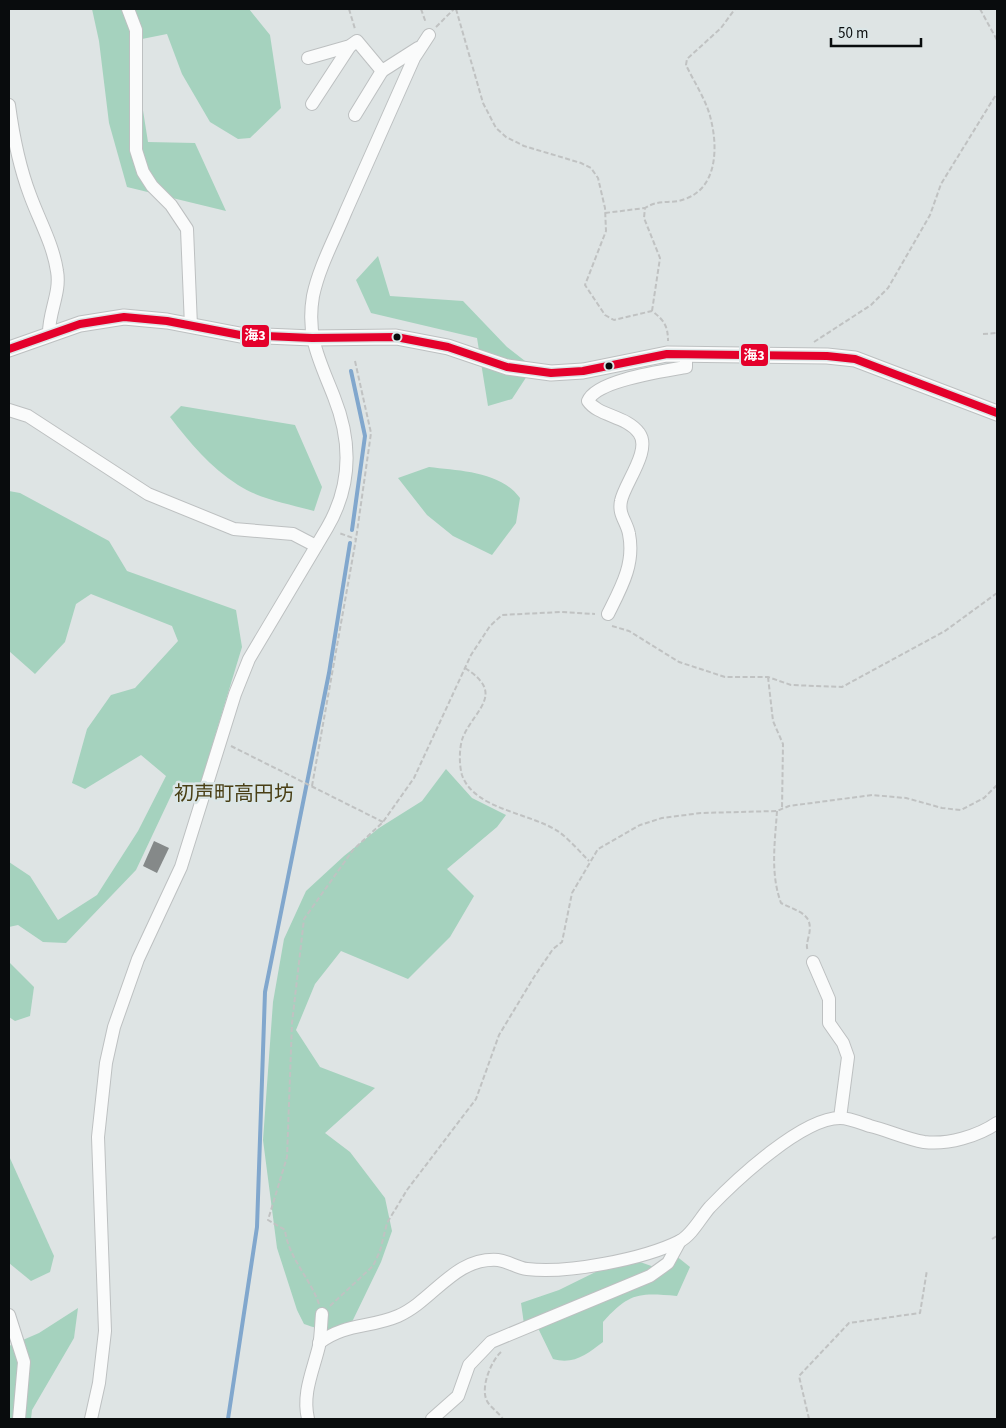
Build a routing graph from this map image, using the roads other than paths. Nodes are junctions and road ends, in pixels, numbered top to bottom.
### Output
1 (128, 9) edge
2 (354, 44) junction
3 (308, 58) dead end
4 (382, 71) junction
5 (312, 104) dead end
6 (9, 105) edge
7 (355, 115) dead end
8 (191, 326) junction
9 (49, 335) junction
10 (312, 338) junction
11 (9, 349) edge
12 (686, 354) junction
13 (9, 410) edge
14 (997, 413) edge
15 (316, 546) junction
16 (608, 614) road end
17 (813, 962) road end
18 (840, 1118) junction
19 (997, 1123) edge
20 (680, 1241) junction
21 (322, 1314) road end
22 (9, 1315) edge
23 (320, 1344) junction
24 (19, 1419) edge
25 (91, 1419) edge
26 (308, 1419) edge
27 (432, 1419) edge

1 - 8 street
2 - 3 street
2 - 4 street
2 - 5 street
4 - 7 street
4 - 10 street
6 - 9 street
8 - 9 main road
8 - 10 main road
9 - 11 main road
10 - 12 main road
10 - 15 street
12 - 14 main road
12 - 16 street
13 - 15 street
15 - 25 street
17 - 18 street
18 - 19 street
18 - 20 street
20 - 23 street
20 - 27 street
21 - 23 street
22 - 24 street
23 - 26 street

